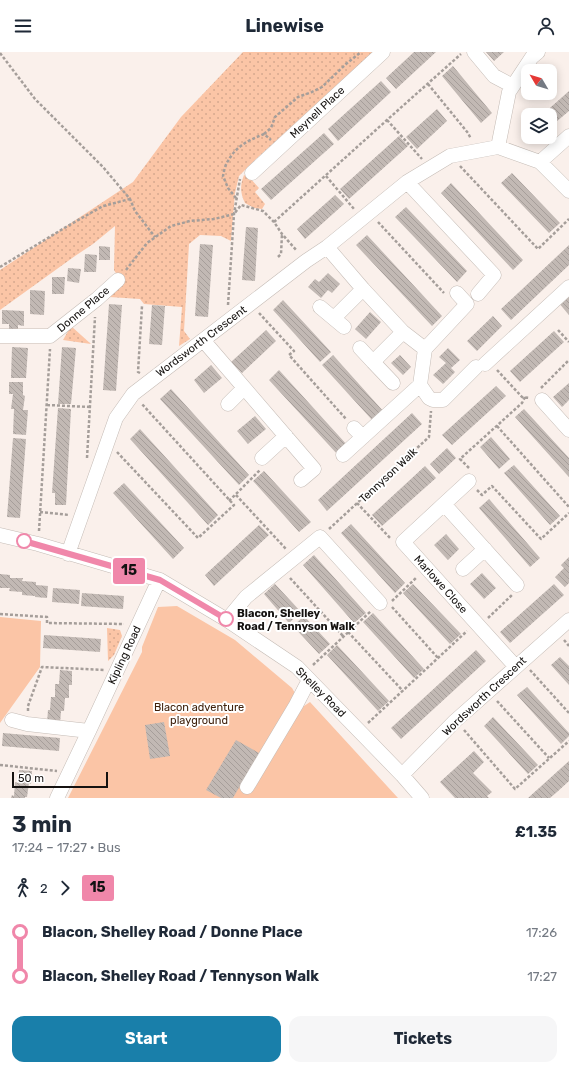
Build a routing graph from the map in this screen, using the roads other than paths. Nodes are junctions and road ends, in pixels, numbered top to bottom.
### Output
1 (383, 52) edge
2 (474, 52) edge
3 (538, 52) edge
4 (513, 86) junction
5 (569, 136) edge
6 (498, 147) junction
7 (540, 162) junction
8 (252, 173) road end
9 (407, 182) junction
10 (569, 191) edge
11 (327, 247) junction
12 (118, 280) road end
13 (569, 287) edge
14 (363, 289) junction
15 (458, 294) road end
16 (478, 294) dead end
17 (320, 307) dead end
18 (404, 332) junction
19 (0, 336) edge
20 (203, 340) junction
21 (360, 348) dead end
22 (425, 349) junction
23 (373, 362) junction
24 (393, 383) dead end
25 (420, 385) junction
26 (244, 388) junction
27 (541, 394) road end
28 (228, 404) dead end
29 (569, 430) edge
30 (286, 436) junction
31 (343, 455) dead end
32 (262, 458) road end
33 (469, 475) road end
34 (301, 480) dead end
35 (444, 504) junction
36 (0, 535) edge
37 (485, 549) junction
38 (68, 554) junction
39 (464, 569) dead end
40 (159, 580) junction
41 (517, 585) road end
42 (380, 603) road end
43 (227, 620) junction
44 (569, 620) edge
45 (519, 664) junction
46 (307, 677) junction
47 (12, 720) dead end
48 (89, 731) junction
49 (402, 775) junction
50 (247, 787) dead end
51 (57, 798) edge
52 (422, 798) edge

1 - 8 street, Meynell Place
2 - 4 street
3 - 4 street
4 - 6 street
5 - 7 street
6 - 7 street
6 - 9 street, Wordsworth Crescent
7 - 10 street
9 - 11 street, Wordsworth Crescent
9 - 16 street
11 - 14 street
11 - 20 street, Wordsworth Crescent
12 - 19 street, Donne Place
13 - 25 street
14 - 17 street
14 - 18 street
15 - 22 street
18 - 22 street
18 - 23 street
20 - 26 street
20 - 38 street, Wordsworth Crescent
21 - 23 street
22 - 25 street
23 - 24 street
25 - 31 street
26 - 28 street
26 - 30 street
27 - 29 street
30 - 32 street
30 - 34 street
33 - 35 street
35 - 37 street
35 - 45 street, Marlowe Close
36 - 38 street, Shelley Road
37 - 39 street
37 - 41 street
38 - 40 street, Shelley Road
40 - 43 street, Shelley Road
40 - 48 street, Kipling Road
42 - 43 street
43 - 46 street, Shelley Road
44 - 45 street, Wordsworth Crescent
45 - 49 street, Wordsworth Crescent
46 - 49 street, Shelley Road
46 - 50 street
47 - 48 street
48 - 51 street, Kipling Road
49 - 52 street, Shelley Road

